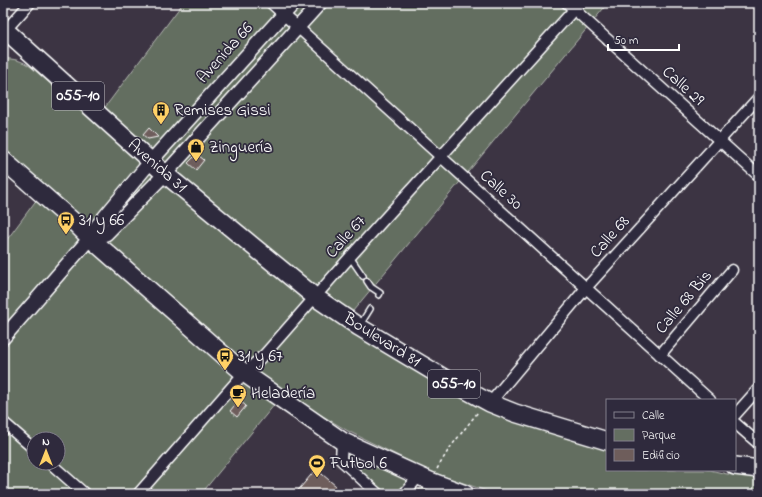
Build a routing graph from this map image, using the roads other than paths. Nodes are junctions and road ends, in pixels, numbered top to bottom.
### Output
1 (30, 3) edge
2 (271, 3) edge
3 (294, 3) edge
4 (320, 3) edge
5 (574, 5) edge
6 (284, 15) junction
7 (298, 28) junction
8 (4, 30) edge
9 (759, 97) edge
10 (719, 140) junction
11 (440, 156) junction
12 (3, 160) edge
13 (151, 161) junction
14 (165, 174) junction
15 (759, 176) edge
16 (90, 238) junction
17 (350, 257) junction
18 (732, 270) dead end
19 (364, 276) dead end
20 (367, 281) dead end
21 (586, 288) junction
22 (379, 295) dead end
23 (316, 297) junction
24 (370, 308) dead end
25 (359, 326) junction
26 (3, 338) edge
27 (660, 355) junction
28 (244, 373) junction
29 (759, 388) edge
30 (709, 399) edge
31 (488, 402) junction
32 (736, 414) edge
33 (3, 422) edge
34 (736, 424) edge
35 (342, 441) junction
36 (606, 441) edge
37 (26, 442) edge
38 (759, 444) edge
39 (736, 466) edge
40 (759, 469) edge
41 (59, 471) edge
42 (424, 478) junction
43 (86, 494) edge
44 (138, 494) edge
45 (378, 494) edge
46 (404, 494) edge
47 (466, 494) edge

1 - 8 street
2 - 6 street, Calle 30
3 - 6 main road, Avenida 66
4 - 7 main road, Avenida 66
5 - 10 street, Calle 29
5 - 11 street, Calle 67
6 - 7 street, Calle 30
6 - 13 main road, Avenida 66
7 - 11 street, Calle 30
7 - 14 main road, Avenida 66
8 - 13 highway, Avenida 31 / 055-10
9 - 10 street, Calle 68
10 - 15 street, Calle 29
10 - 21 street, Calle 68
11 - 17 street, Calle 67
11 - 21 street, Calle 30
12 - 16 highway
13 - 14 highway, Avenida 31 / 055-10
13 - 16 main road, Avenida 66
14 - 16 main road, Avenida 66
14 - 23 highway, Avenida 31 / 055-10
16 - 26 main road, Avenida 66
16 - 28 highway
17 - 19 lane
17 - 23 street, Calle 67
18 - 27 street, Calle 68 Bis
20 - 22 lane
21 - 27 street, Calle 30
21 - 31 street, Calle 68
23 - 25 highway, Boulevard 81 / 055-10
23 - 28 street, Calle 67
24 - 25 lane
25 - 31 highway, Boulevard 81 / 055-10
27 - 30 street, Calle 30
28 - 35 highway
28 - 44 street, Calle 67
29 - 32 street
31 - 36 highway, Boulevard 81 / 055-10
33 - 37 street
34 - 38 street
35 - 42 highway
35 - 45 street
39 - 40 highway
41 - 43 street
42 - 46 street
42 - 47 highway

